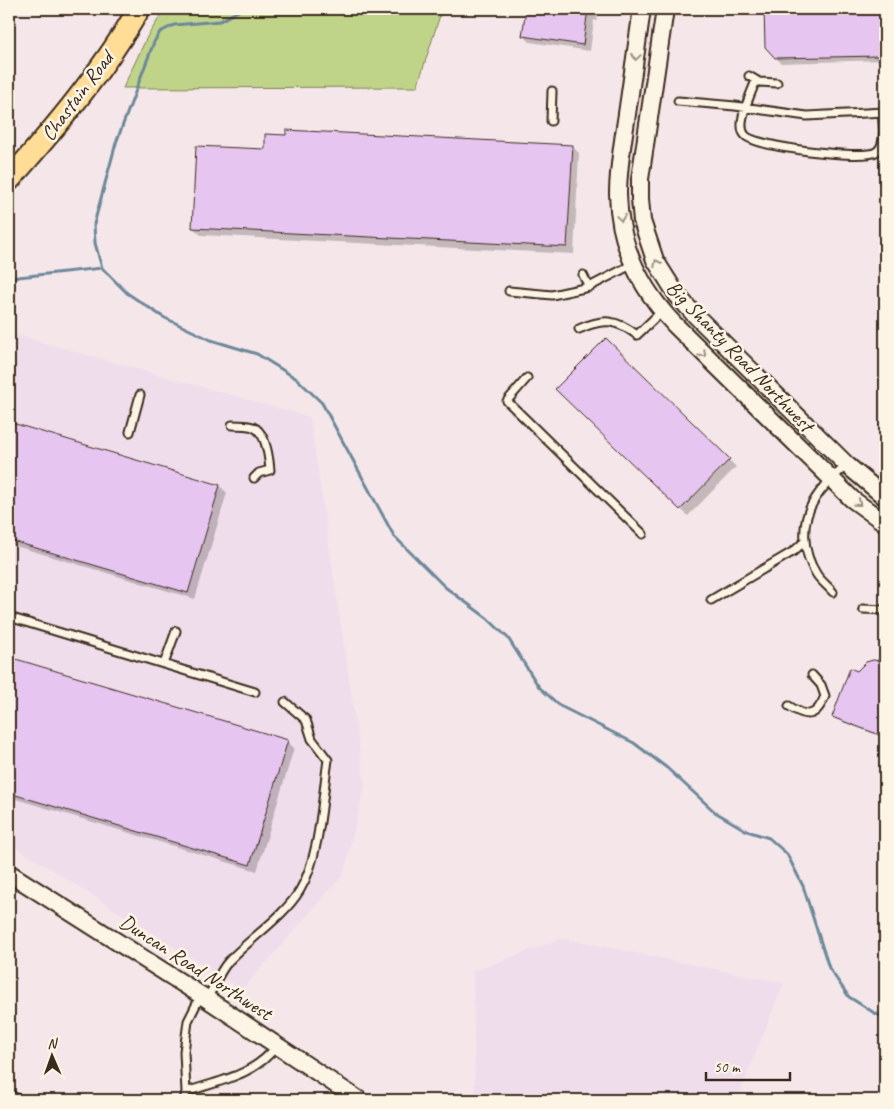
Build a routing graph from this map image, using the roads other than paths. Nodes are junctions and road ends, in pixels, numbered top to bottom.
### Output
1 (139, 9) edge
2 (642, 9) edge
3 (664, 9) edge
4 (749, 76) dead end
5 (756, 80) junction
6 (776, 83) dead end
7 (552, 91) dead end
8 (678, 101) dead end
9 (746, 107) junction
10 (884, 112) edge
11 (550, 121) dead end
12 (9, 180) edge
13 (633, 264) junction
14 (583, 275) dead end
15 (589, 287) junction
16 (509, 292) dead end
17 (662, 311) junction
18 (579, 328) dead end
19 (527, 378) dead end
20 (140, 395) dead end
21 (232, 425) dead end
22 (130, 432) dead end
23 (847, 465) junction
24 (254, 478) dead end
25 (832, 479) junction
26 (885, 498) edge
27 (885, 523) edge
28 (643, 534) dead end
29 (805, 541) junction
30 (833, 592) dead end
31 (712, 600) dead end
32 (863, 609) dead end
33 (885, 610) edge
34 (9, 617) edge
35 (176, 631) dead end
36 (164, 664) junction
37 (812, 675) dead end
38 (255, 692) dead end
39 (284, 702) dead end
40 (789, 706) dead end
41 (9, 873) edge
42 (204, 997) junction
43 (278, 1045) junction
44 (186, 1092) junction
45 (9, 1094) edge
46 (20, 1100) edge
47 (184, 1100) edge
48 (359, 1100) edge

1 - 12 main road, Chastain Road
2 -> 13 street, Big Shanty Road Northwest
23 -> 3 street, Big Shanty Road Northwest
4 - 5 lane
5 - 6 lane
5 - 9 lane
7 - 11 lane
8 - 9 lane
9 - 10 lane
9 - 10 lane
13 - 15 lane
13 - 17 street, Big Shanty Road Northwest
14 - 15 lane
15 - 16 lane
17 - 18 lane
17 -> 25 street, Big Shanty Road Northwest
19 - 28 lane
20 - 22 lane
21 - 24 lane
23 - 25 lane
23 - 26 street, Big Shanty Road Northwest
25 -> 27 street, Big Shanty Road Northwest
25 - 29 lane
29 - 30 lane
29 - 31 lane
32 - 33 lane
34 - 36 lane
35 - 36 lane
36 - 38 lane
37 - 40 lane
39 - 42 lane
41 - 42 street, Duncan Road Northwest
42 - 43 street, Duncan Road Northwest
42 - 44 lane
43 - 44 lane
43 - 48 street, Duncan Road Northwest
44 - 47 lane
45 - 46 lane

